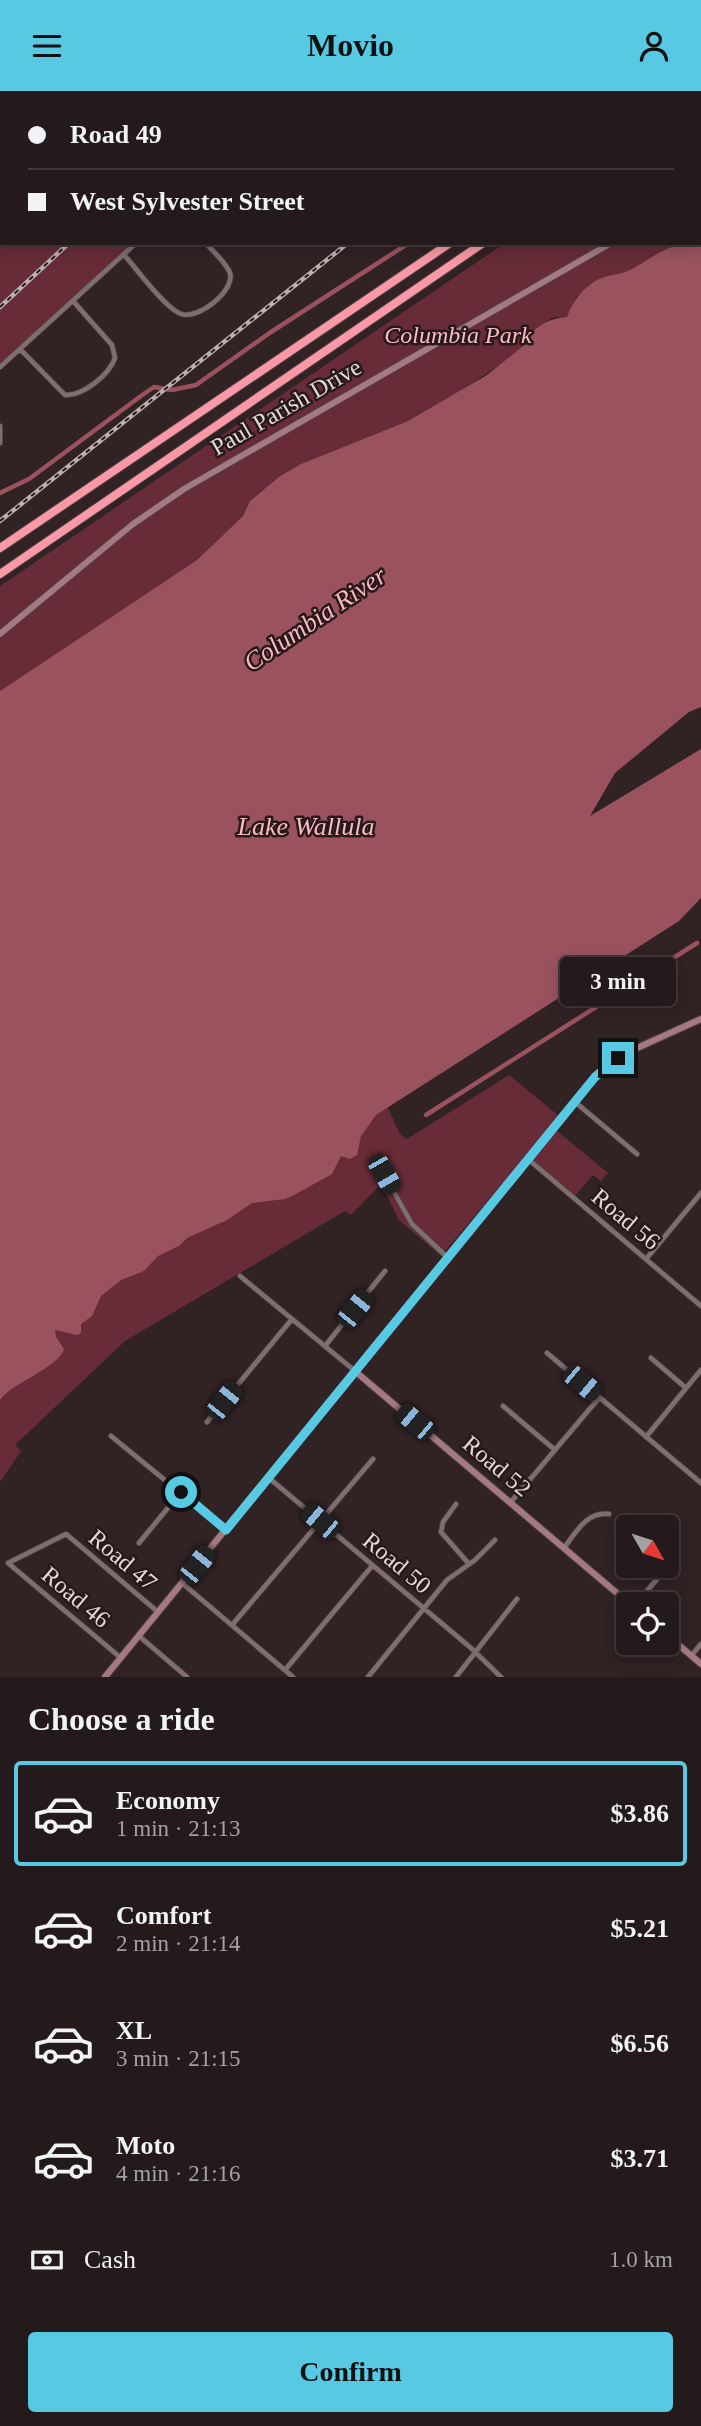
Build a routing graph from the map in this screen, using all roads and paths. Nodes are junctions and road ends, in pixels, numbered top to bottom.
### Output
1 (134, 245) edge
2 (208, 245) edge
3 (447, 245) edge
4 (480, 245) edge
5 (608, 245) edge
6 (124, 255) junction
7 (73, 301) junction
8 (20, 349) junction
9 (0, 367) edge
10 (0, 426) edge
11 (0, 443) edge
12 (0, 548) edge
13 (0, 574) edge
14 (0, 634) edge
15 (701, 1019) edge
16 (575, 1102) junction
17 (637, 1154) dead end
18 (528, 1159) junction
19 (382, 1171) dead end
20 (701, 1193) edge
21 (447, 1257) junction
22 (646, 1259) junction
23 (386, 1271) dead end
24 (240, 1276) dead end
25 (701, 1305) edge
26 (292, 1319) junction
27 (325, 1346) junction
28 (547, 1353) dead end
29 (651, 1358) dead end
30 (701, 1370) edge
31 (356, 1372) junction
32 (686, 1388) junction
33 (599, 1398) junction
34 (503, 1406) dead end
35 (207, 1422) dead end
36 (111, 1436) dead end
37 (646, 1437) junction
38 (555, 1450) junction
39 (373, 1459) dead end
40 (268, 1478) junction
41 (701, 1483) edge
42 (181, 1492) junction
43 (510, 1503) junction
44 (456, 1504) dead end
45 (609, 1514) dead end
46 (320, 1521) junction
47 (226, 1530) junction
48 (66, 1534) joint
49 (495, 1540) dead end
50 (139, 1543) dead end
51 (564, 1548) junction
52 (469, 1564) junction
53 (372, 1566) junction
54 (657, 1579) edge
55 (182, 1583) junction
56 (617, 1592) edge
57 (645, 1592) edge
58 (517, 1599) dead end
59 (424, 1609) junction
60 (158, 1612) junction
61 (232, 1625) junction
62 (139, 1636) junction
63 (701, 1644) edge
64 (679, 1646) edge
65 (474, 1653) junction
66 (691, 1656) junction
67 (121, 1658) junction
68 (701, 1664) edge
69 (285, 1670) junction
70 (105, 1677) edge
71 (187, 1677) edge
72 (293, 1677) edge
73 (368, 1677) edge
74 (456, 1677) edge
75 (500, 1677) edge

1 - 6 street
2 - 6 street
3 - 12 highway
4 - 13 highway
5 - 14 street, Paul Parish Drive
6 - 7 street
7 - 8 street
7 - 8 street
8 - 9 street
10 - 11 street
15 - 16 street
16 - 17 street
16 - 18 street
18 - 21 street
18 - 22 street, Road 56
19 - 21 street
20 - 22 street
21 - 31 street
22 - 25 street, Road 56
23 - 27 street
24 - 26 street, Road 52
26 - 27 street, Road 52
26 - 35 street
27 - 31 street, Road 52
28 - 33 street
29 - 32 street
30 - 32 street
31 - 40 street
31 - 43 street, Road 52
32 - 37 street
33 - 37 street
33 - 38 street
34 - 38 street
36 - 42 street
37 - 41 street
38 - 43 street
39 - 46 street
40 - 46 street, Road 50
40 - 47 street
42 - 47 street
42 - 50 street
43 - 51 street, Road 52
44 - 52 street
45 - 51 street
46 - 53 street, Road 50
46 - 61 street
47 - 55 street
48 - 60 street, Road 47
48 - 67 street, Road 46
49 - 52 street
51 - 56 street, Road 52
52 - 59 street
53 - 59 street, Road 50
53 - 69 street
54 - 57 street
55 - 60 street
55 - 61 street
58 - 65 street
59 - 65 street, Road 50
59 - 73 street
60 - 62 street
61 - 69 street
62 - 67 street
62 - 71 street
63 - 66 street
64 - 66 street
65 - 74 street
65 - 75 street, Road 50
66 - 68 street
67 - 70 street
69 - 72 street

